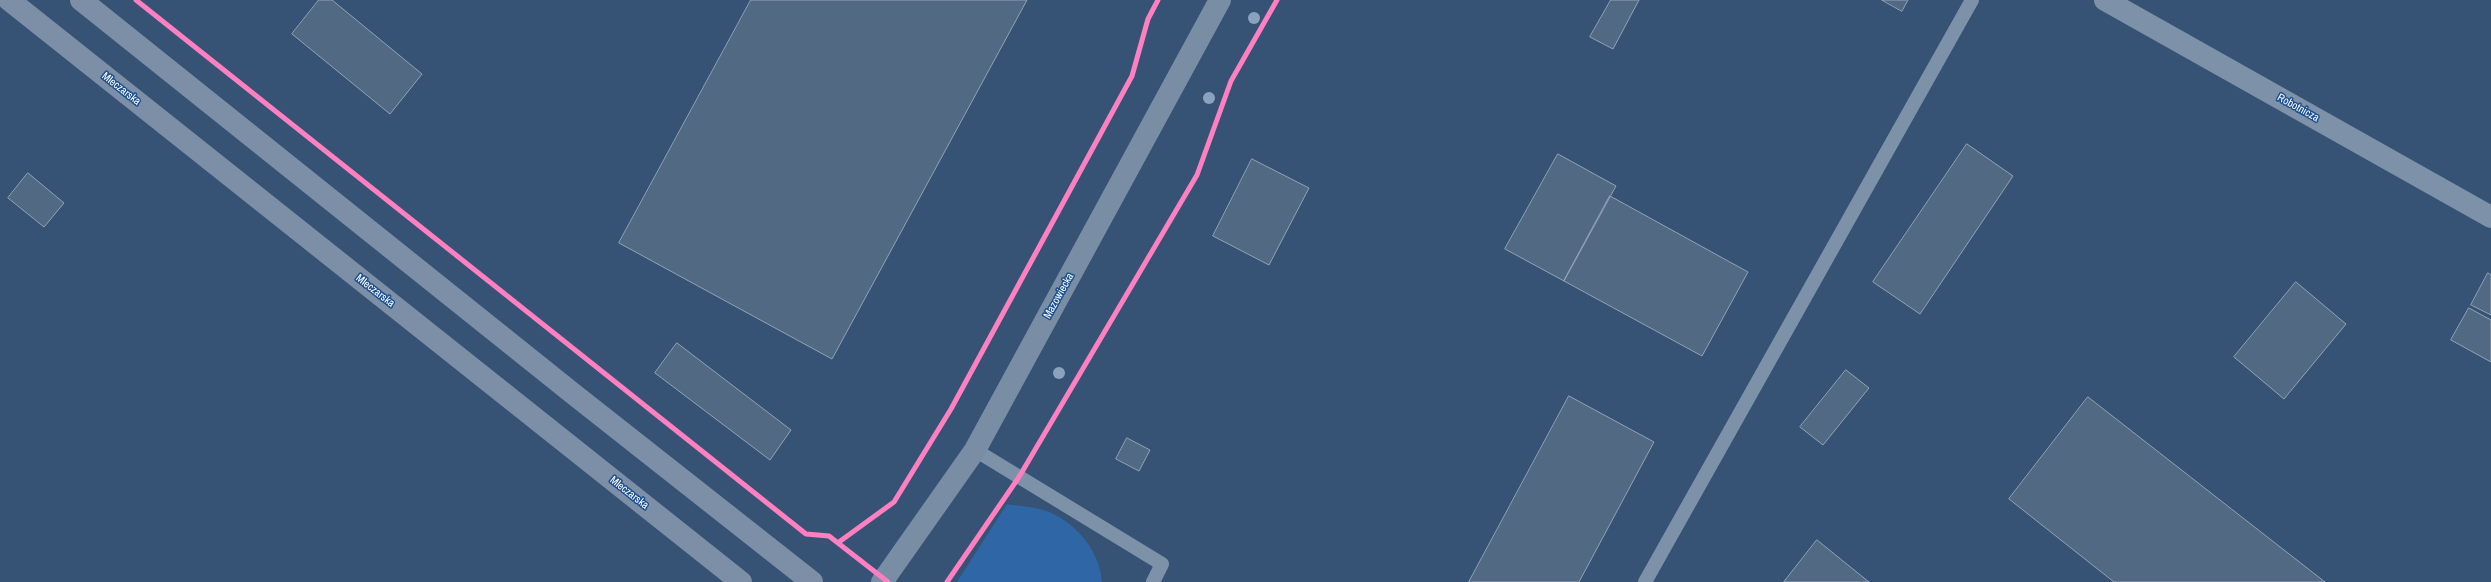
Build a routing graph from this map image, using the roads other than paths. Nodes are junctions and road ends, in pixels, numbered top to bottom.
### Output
1 (4, 0) edge
2 (9, 0) edge
3 (81, 0) edge
4 (1220, 0) edge
5 (1972, 0) edge
6 (2105, 0) edge
7 (0, 5) edge
8 (2491, 217) edge
9 (975, 450) junction
10 (741, 582) edge
11 (812, 582) edge
12 (882, 582) edge
13 (1153, 582) edge
14 (1645, 582) edge

1 - 7 lane
2 - 10 main road, Mleczarska
3 - 11 main road
4 - 9 street, Mazowiecka
5 - 14 lane
6 - 8 street, Robotnicza
9 - 12 street, Mazowiecka
9 - 13 lane

